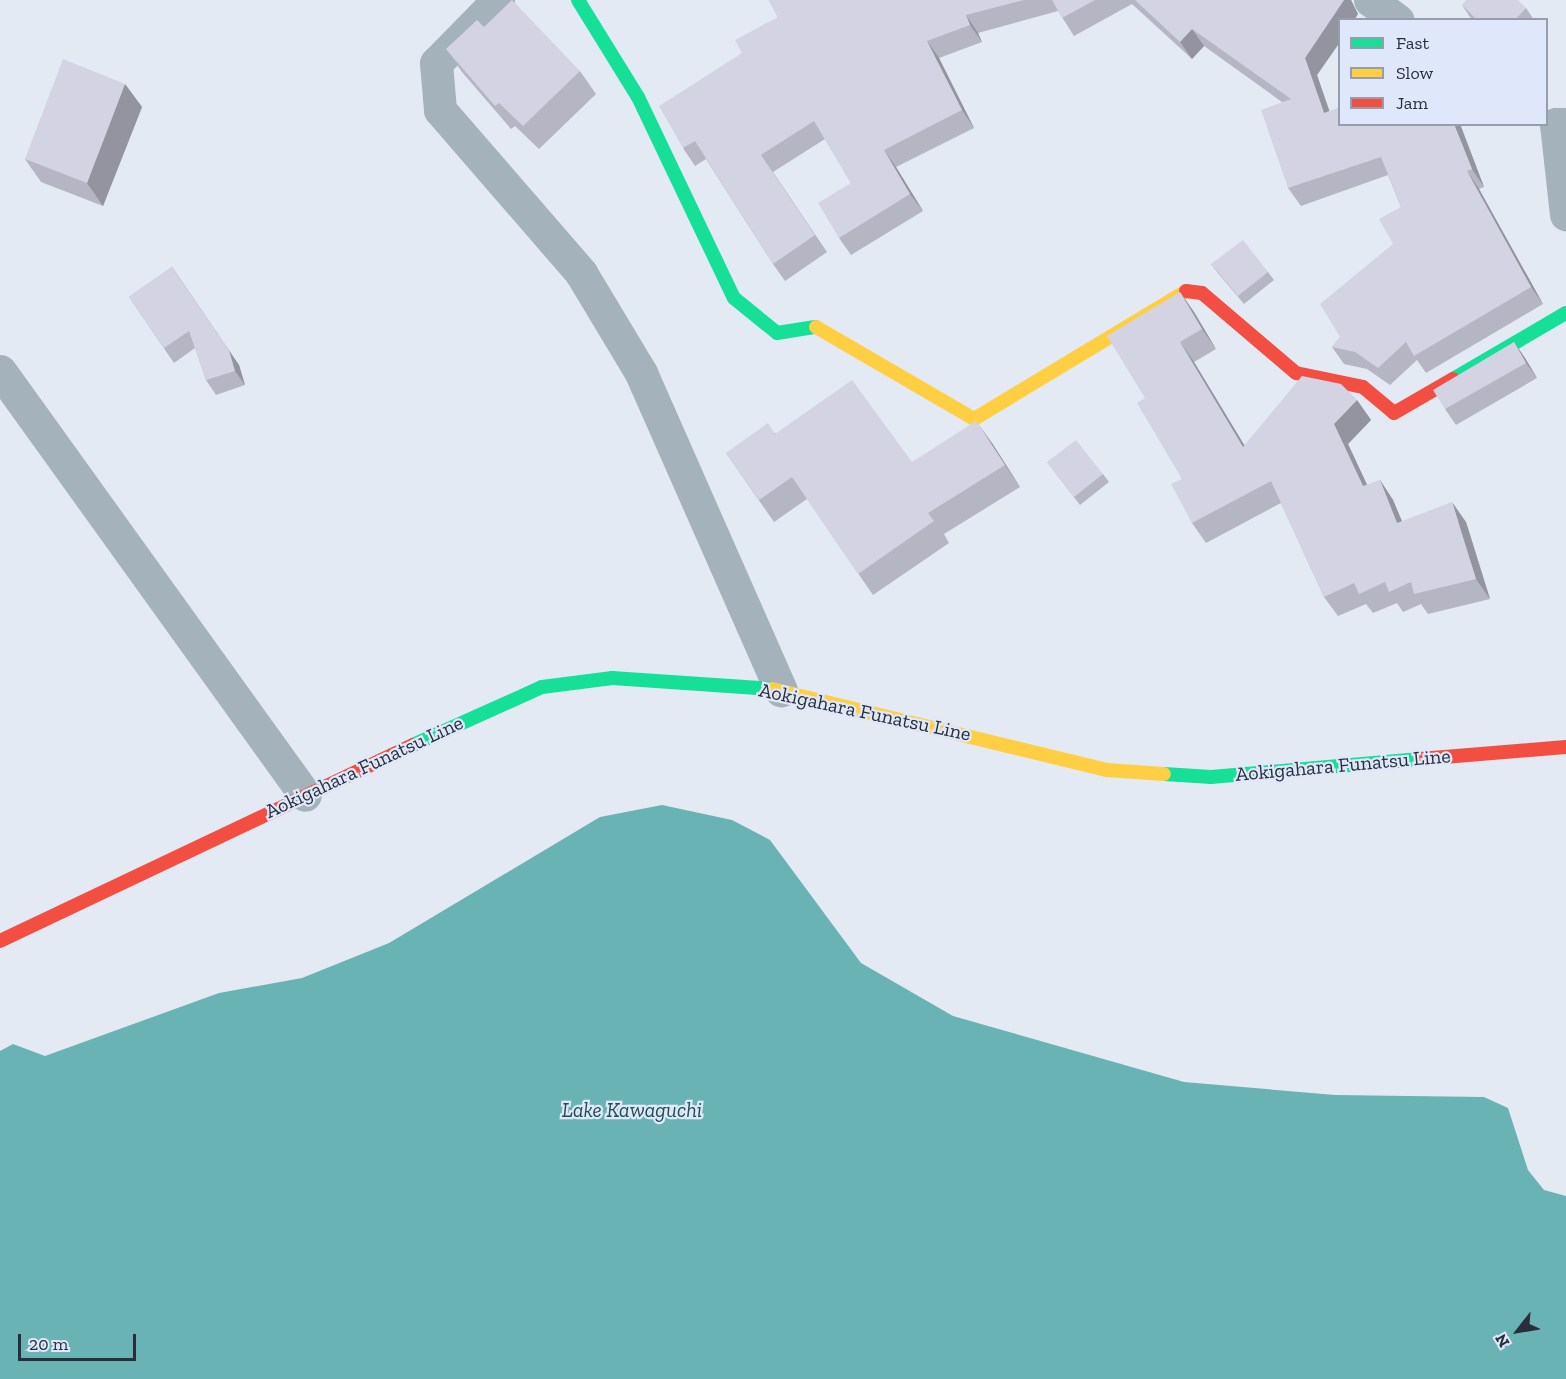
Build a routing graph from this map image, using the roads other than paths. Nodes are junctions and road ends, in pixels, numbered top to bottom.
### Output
1 (498, 0) edge
2 (578, 0) edge
3 (1371, 0) edge
4 (1395, 18) edge
5 (1559, 124) edge
6 (1566, 214) edge
7 (1566, 313) edge
8 (0, 371) edge
9 (781, 690) junction
10 (1566, 747) edge
11 (305, 795) junction
12 (0, 941) edge

1 - 9 street
2 - 7 main road
3 - 4 street
5 - 6 street
8 - 11 street
9 - 10 main road, Aokigahara Funatsu Line
9 - 11 main road, Aokigahara Funatsu Line
11 - 12 main road, Aokigahara Funatsu Line

